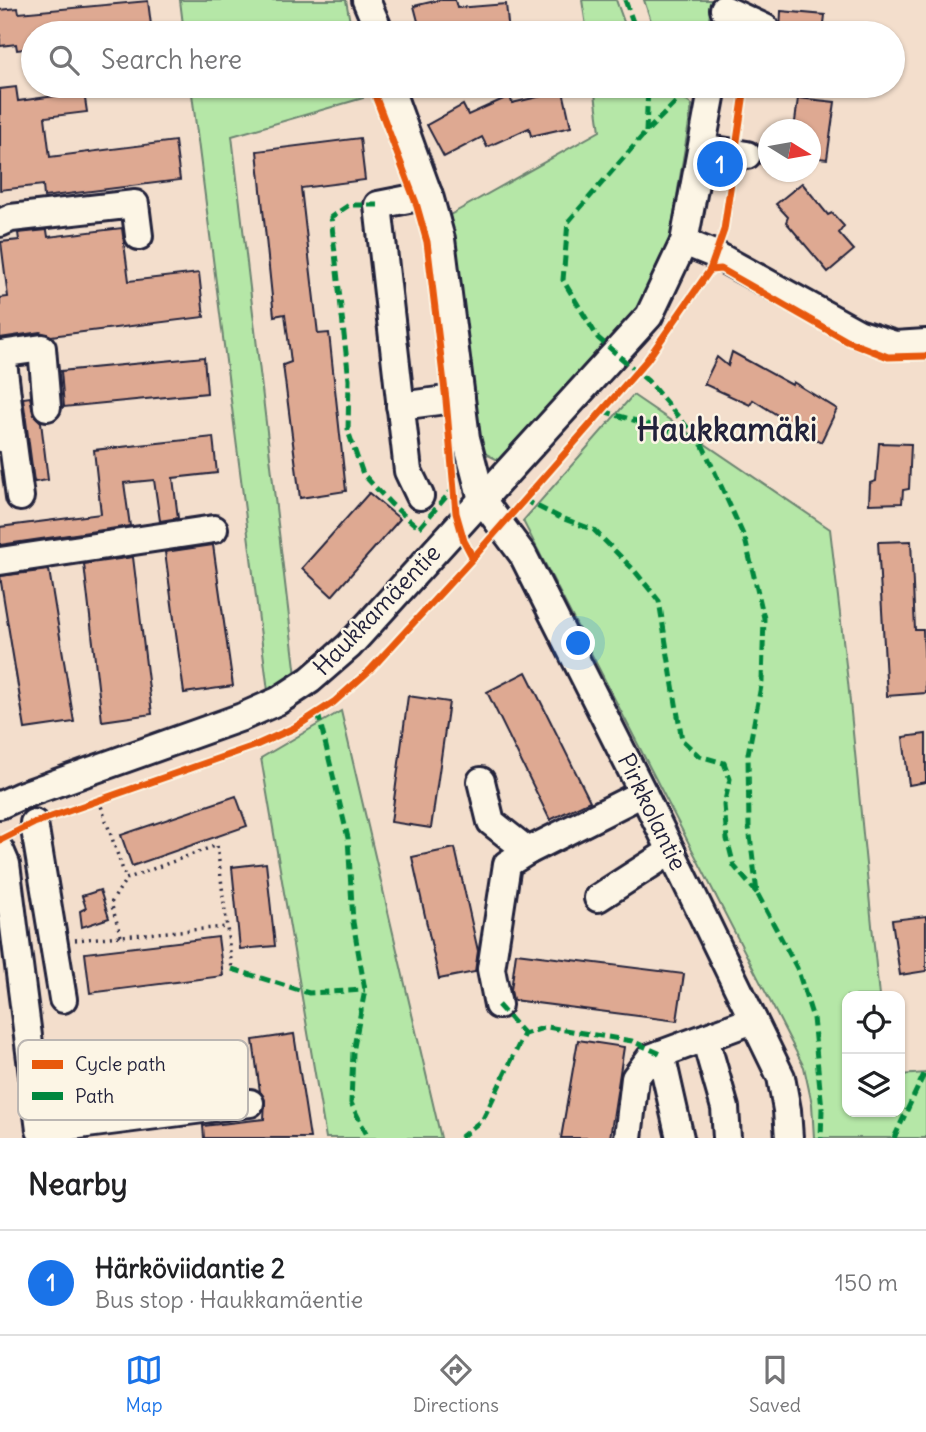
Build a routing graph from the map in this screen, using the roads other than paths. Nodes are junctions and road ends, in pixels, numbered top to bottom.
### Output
1 (366, 0) edge
2 (723, 14) edge
3 (375, 21) edge
4 (744, 21) edge
5 (393, 98) edge
6 (711, 98) edge
7 (702, 148) junction
8 (747, 155) dead end
9 (429, 195) junction
10 (0, 223) edge
11 (139, 236) dead end
12 (684, 242) junction
13 (925, 344) edge
14 (1, 354) edge
15 (461, 398) junction
16 (400, 406) junction
17 (47, 407) dead end
18 (6, 438) edge
19 (420, 496) dead end
20 (20, 498) dead end
21 (482, 500) junction
22 (214, 529) dead end
23 (0, 561) edge
24 (481, 781) dead end
25 (643, 793) junction
26 (0, 805) edge
27 (34, 823) dead end
28 (0, 850) edge
29 (528, 851) junction
30 (671, 851) junction
31 (598, 898) dead end
32 (63, 999) dead end
33 (498, 1005) dead end
34 (753, 1020) junction
35 (705, 1038) junction
36 (28, 1040) edge
37 (661, 1054) junction
38 (39, 1120) edge
39 (118, 1120) edge
40 (628, 1138) edge
41 (680, 1138) edge
42 (727, 1138) edge
43 (789, 1138) edge

1 - 3 street
2 - 4 street
5 - 9 street
6 - 7 street, Haukkamäentie
7 - 8 street
7 - 12 street, Haukkamäentie
9 - 15 street
9 - 16 street
10 - 11 street
12 - 13 street
12 - 21 street, Haukkamäentie
14 - 17 street
14 - 18 street
15 - 16 street
15 - 21 street
16 - 19 street
18 - 20 street
21 - 25 street, Pirkkolantie
21 - 26 street, Haukkamäentie
22 - 23 street
24 - 29 street
25 - 29 street
25 - 30 street, Pirkkolantie
27 - 32 street
28 - 36 street
29 - 33 street
30 - 31 street
30 - 34 street, Pirkkolantie
34 - 35 street
34 - 43 street, Pirkkolantie
35 - 37 street
35 - 42 street
37 - 40 street
37 - 41 street
38 - 39 street

